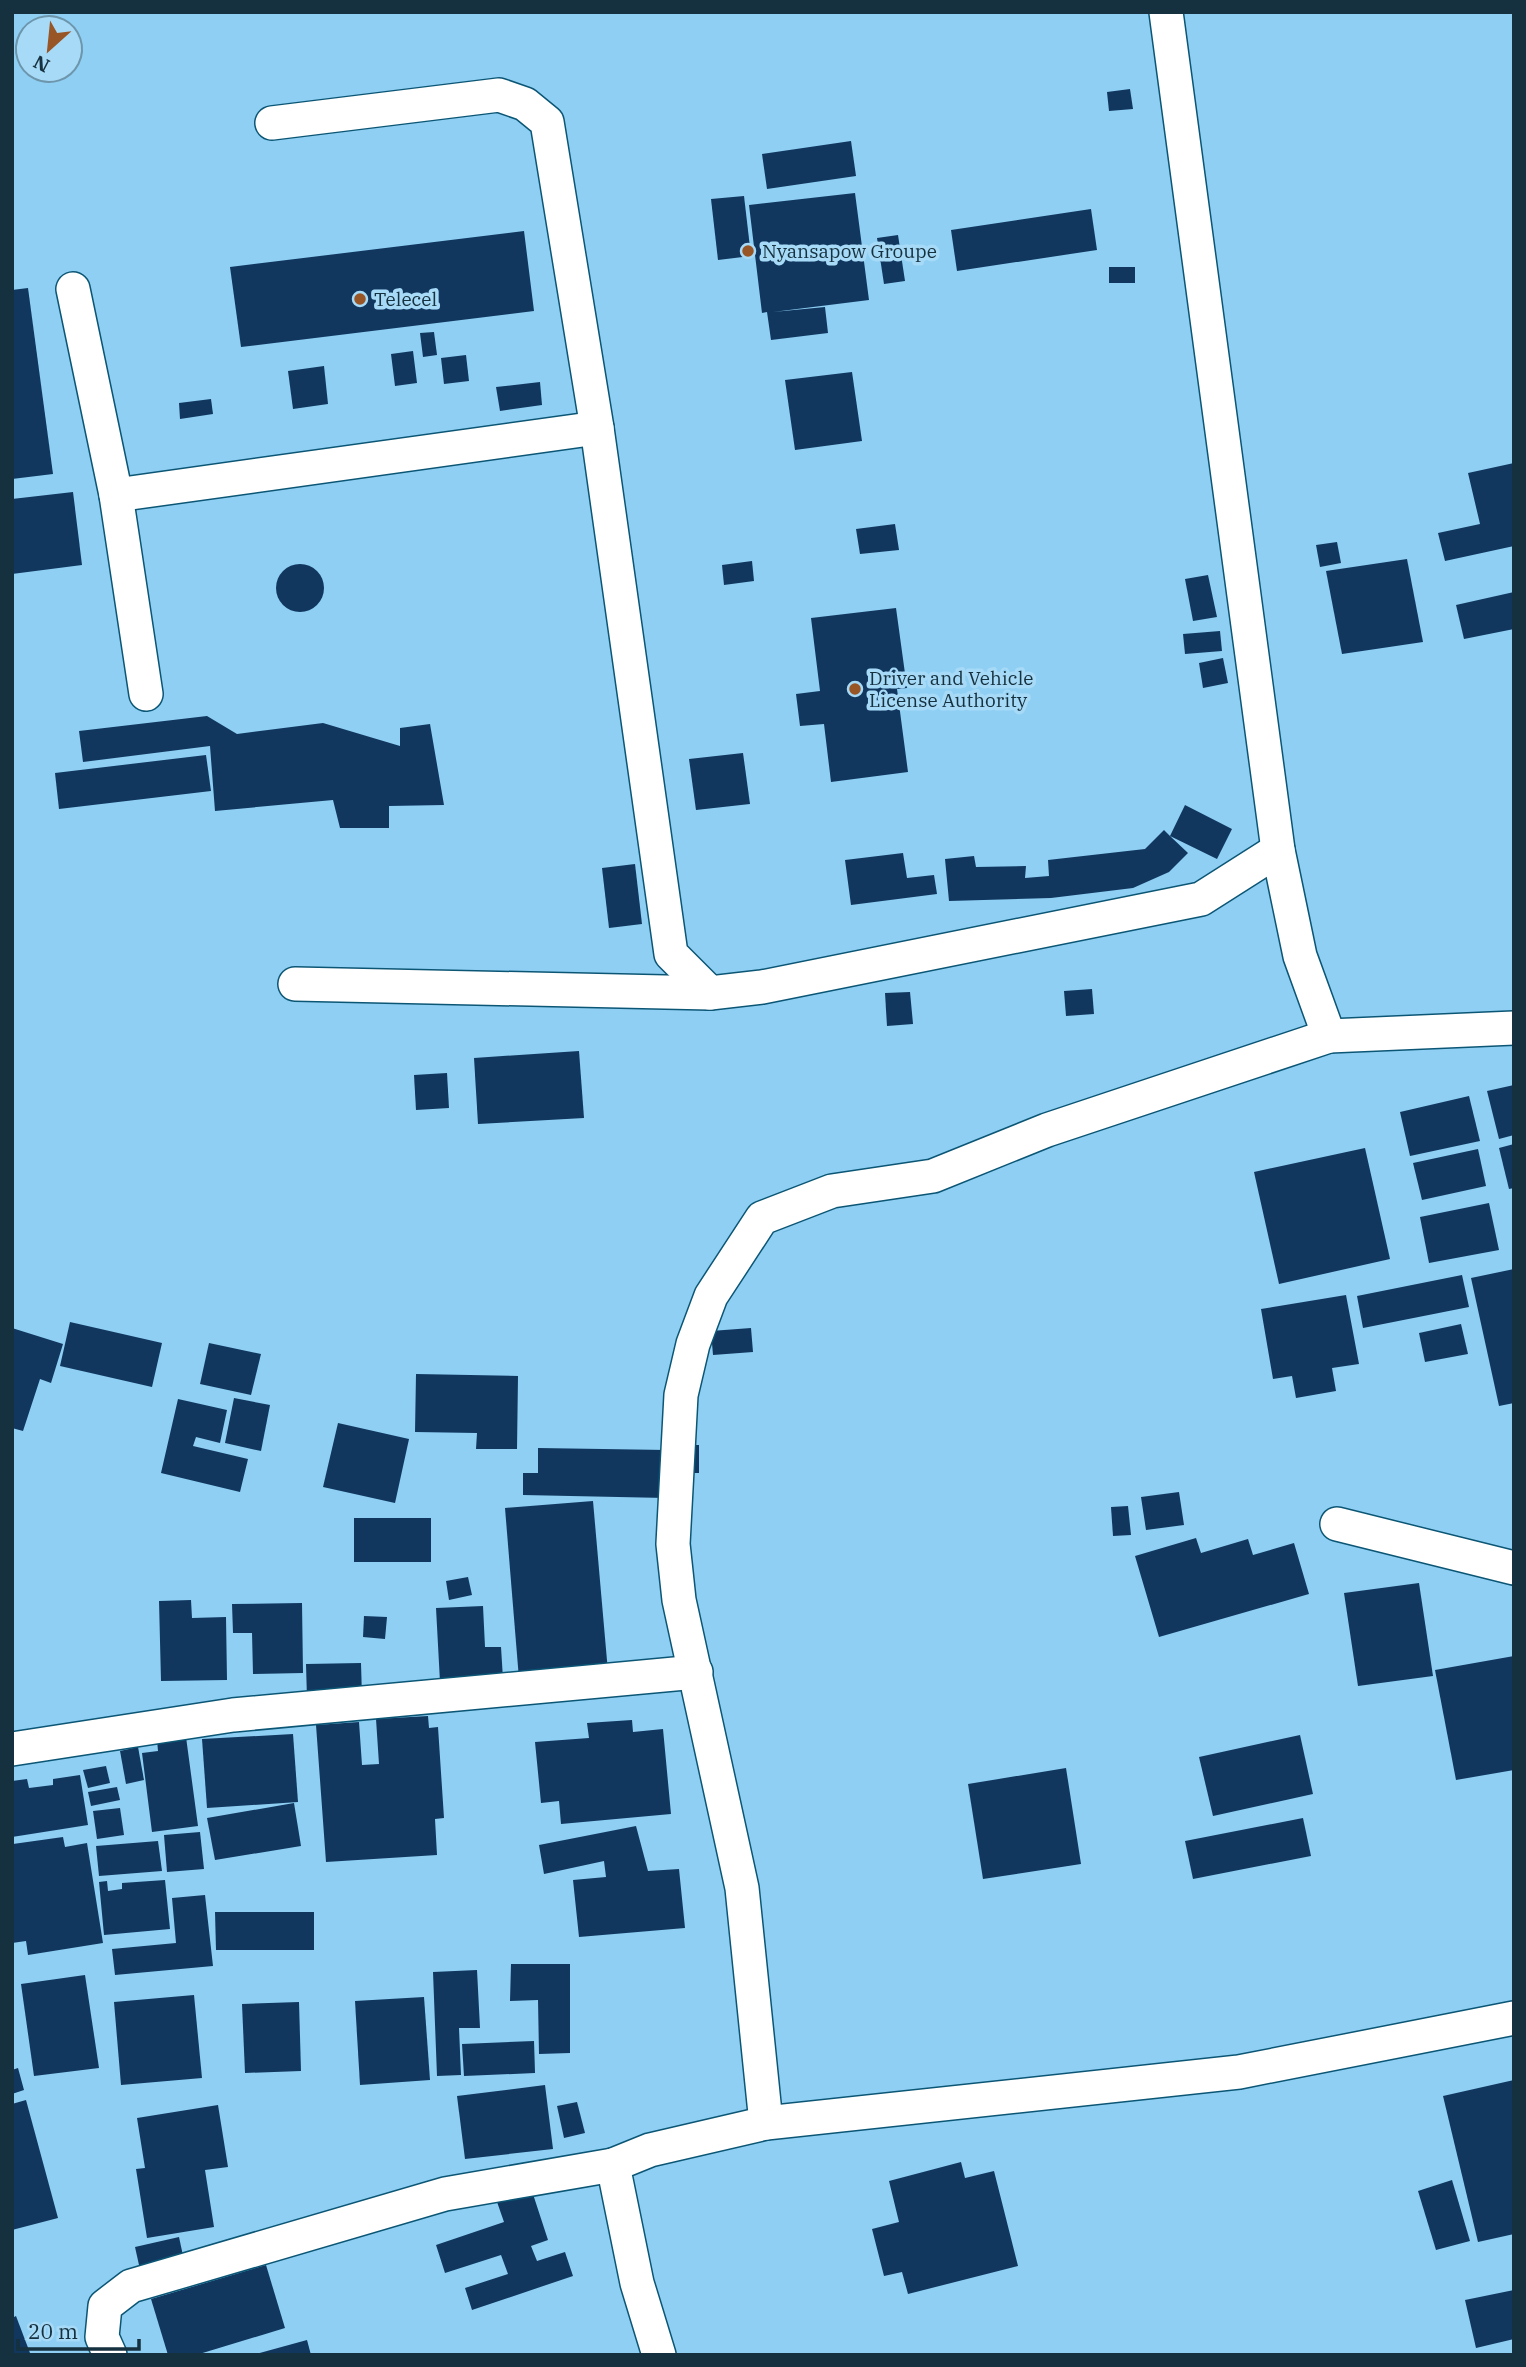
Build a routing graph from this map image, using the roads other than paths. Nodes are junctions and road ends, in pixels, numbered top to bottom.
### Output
1 (1166, 12) edge
2 (272, 123) dead end
3 (73, 289) dead end
4 (597, 428) junction
5 (116, 495) junction
6 (146, 694) dead end
7 (1278, 850) junction
8 (295, 985) dead end
9 (710, 993) junction
10 (1514, 1027) edge
11 (1329, 1036) junction
12 (1337, 1524) dead end
13 (1514, 1568) edge
14 (696, 1672) junction
15 (12, 1749) edge
16 (1514, 2018) edge
17 (766, 2123) junction
18 (613, 2165) junction
19 (110, 2355) edge
20 (659, 2355) edge

1 - 7 street
2 - 4 street
3 - 5 street
4 - 5 street
4 - 9 street
5 - 6 street
7 - 9 street
7 - 11 street
8 - 9 street
10 - 11 street
11 - 14 street
12 - 13 street
14 - 15 street
14 - 17 street
16 - 17 street
17 - 18 street
18 - 19 street
18 - 20 street

